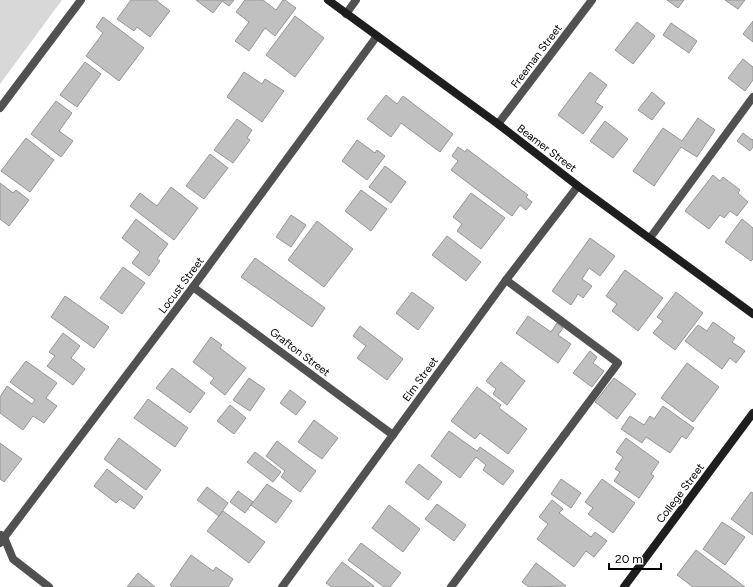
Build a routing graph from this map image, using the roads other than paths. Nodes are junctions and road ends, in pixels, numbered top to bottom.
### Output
1 (81, 0) edge
2 (328, 0) edge
3 (356, 0) edge
4 (592, 0) edge
5 (346, 14) junction
6 (377, 36) junction
7 (753, 97) edge
8 (0, 108) edge
9 (498, 124) junction
10 (578, 186) junction
11 (650, 238) junction
12 (506, 280) junction
13 (193, 287) junction
14 (753, 314) edge
15 (753, 413) edge
16 (393, 435) junction
17 (1, 538) edge
18 (49, 587) edge
19 (282, 587) edge
20 (451, 587) edge
21 (624, 587) edge

1 - 8 street
2 - 5 street, Beamer Street
3 - 5 street
4 - 9 street, Freeman Street
5 - 6 street, Beamer Street
6 - 9 street, Beamer Street
6 - 13 street, Locust Street
7 - 11 street
9 - 10 street, Beamer Street
10 - 11 street, Beamer Street
10 - 12 street, Elm Street
11 - 14 street, Beamer Street
12 - 16 street, Elm Street
12 - 20 street
13 - 16 street, Grafton Street
13 - 17 street, Locust Street
15 - 21 street, College Street
16 - 19 street, Elm Street
17 - 18 street

